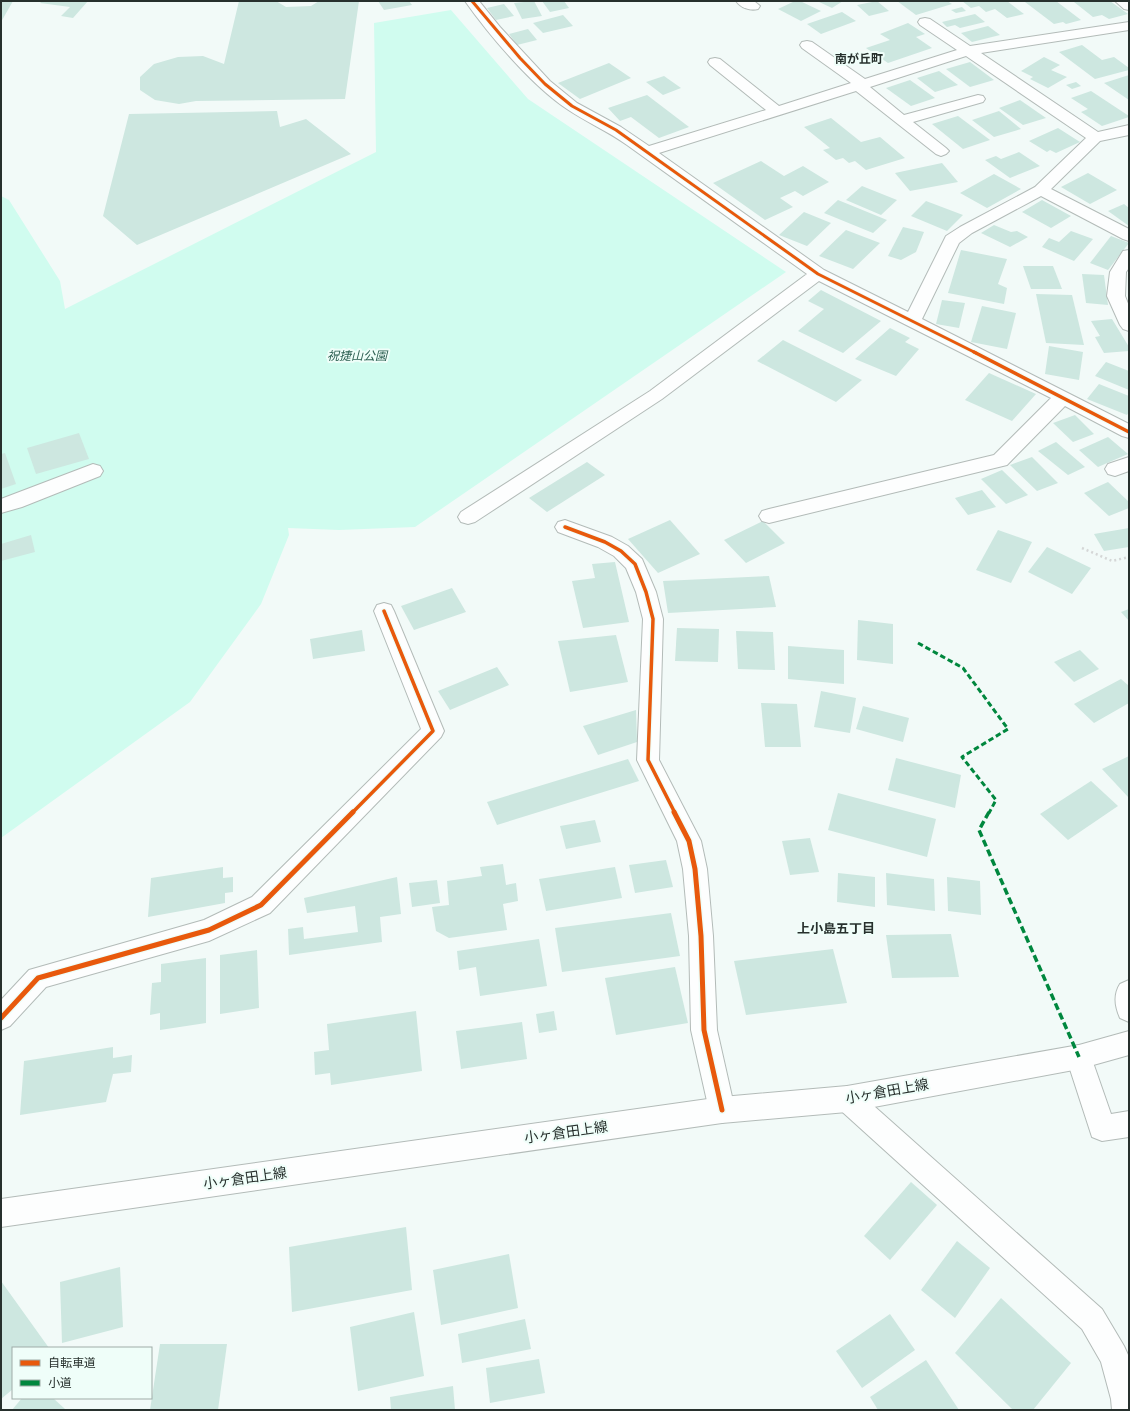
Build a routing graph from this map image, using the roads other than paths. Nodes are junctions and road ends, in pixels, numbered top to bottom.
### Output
1 (472, 1) edge
2 (1122, 1) edge
3 (1129, 6) edge
4 (925, 22) dead end
5 (1129, 26) edge
6 (807, 45) dead end
7 (968, 51) junction
8 (715, 62) dead end
9 (862, 86) junction
10 (978, 99) dead end
11 (778, 112) junction
12 (902, 120) junction
13 (1129, 130) edge
14 (1095, 138) junction
15 (940, 151) dead end
16 (647, 152) junction
17 (1041, 190) junction
18 (1129, 236) edge
19 (1129, 255) edge
20 (818, 274) junction
21 (912, 322) junction
22 (1129, 325) edge
23 (1063, 397) junction
24 (1129, 432) edge
25 (93, 471) dead end
26 (1, 506) edge
27 (770, 516) dead end
28 (468, 517) dead end
29 (565, 527) dead end
30 (384, 611) dead end
31 (1129, 992) edge
32 (1129, 1010) edge
33 (1, 1018) edge
34 (1129, 1043) edge
35 (1079, 1057) junction
36 (847, 1099) junction
37 (722, 1110) junction
38 (1129, 1124) edge
39 (1, 1213) edge
40 (1127, 1410) edge

1 - 16 street
2 - 3 street
4 - 7 street
5 - 7 street
6 - 9 street
7 - 9 street
7 - 14 street
8 - 11 street
9 - 11 street
9 - 12 street
10 - 12 street
11 - 16 street
12 - 15 street
13 - 14 street
14 - 17 street
16 - 20 street
17 - 18 street
17 - 21 street
19 - 22 street
20 - 21 street
20 - 28 street
21 - 23 street
23 - 24 street
23 - 27 street
25 - 26 street
29 - 37 street
30 - 33 street
31 - 32 street
34 - 35 street, 小ヶ倉田上線
35 - 36 street, 小ヶ倉田上線
35 - 38 street
36 - 37 street, 小ヶ倉田上線
36 - 40 street
37 - 39 street, 小ヶ倉田上線

